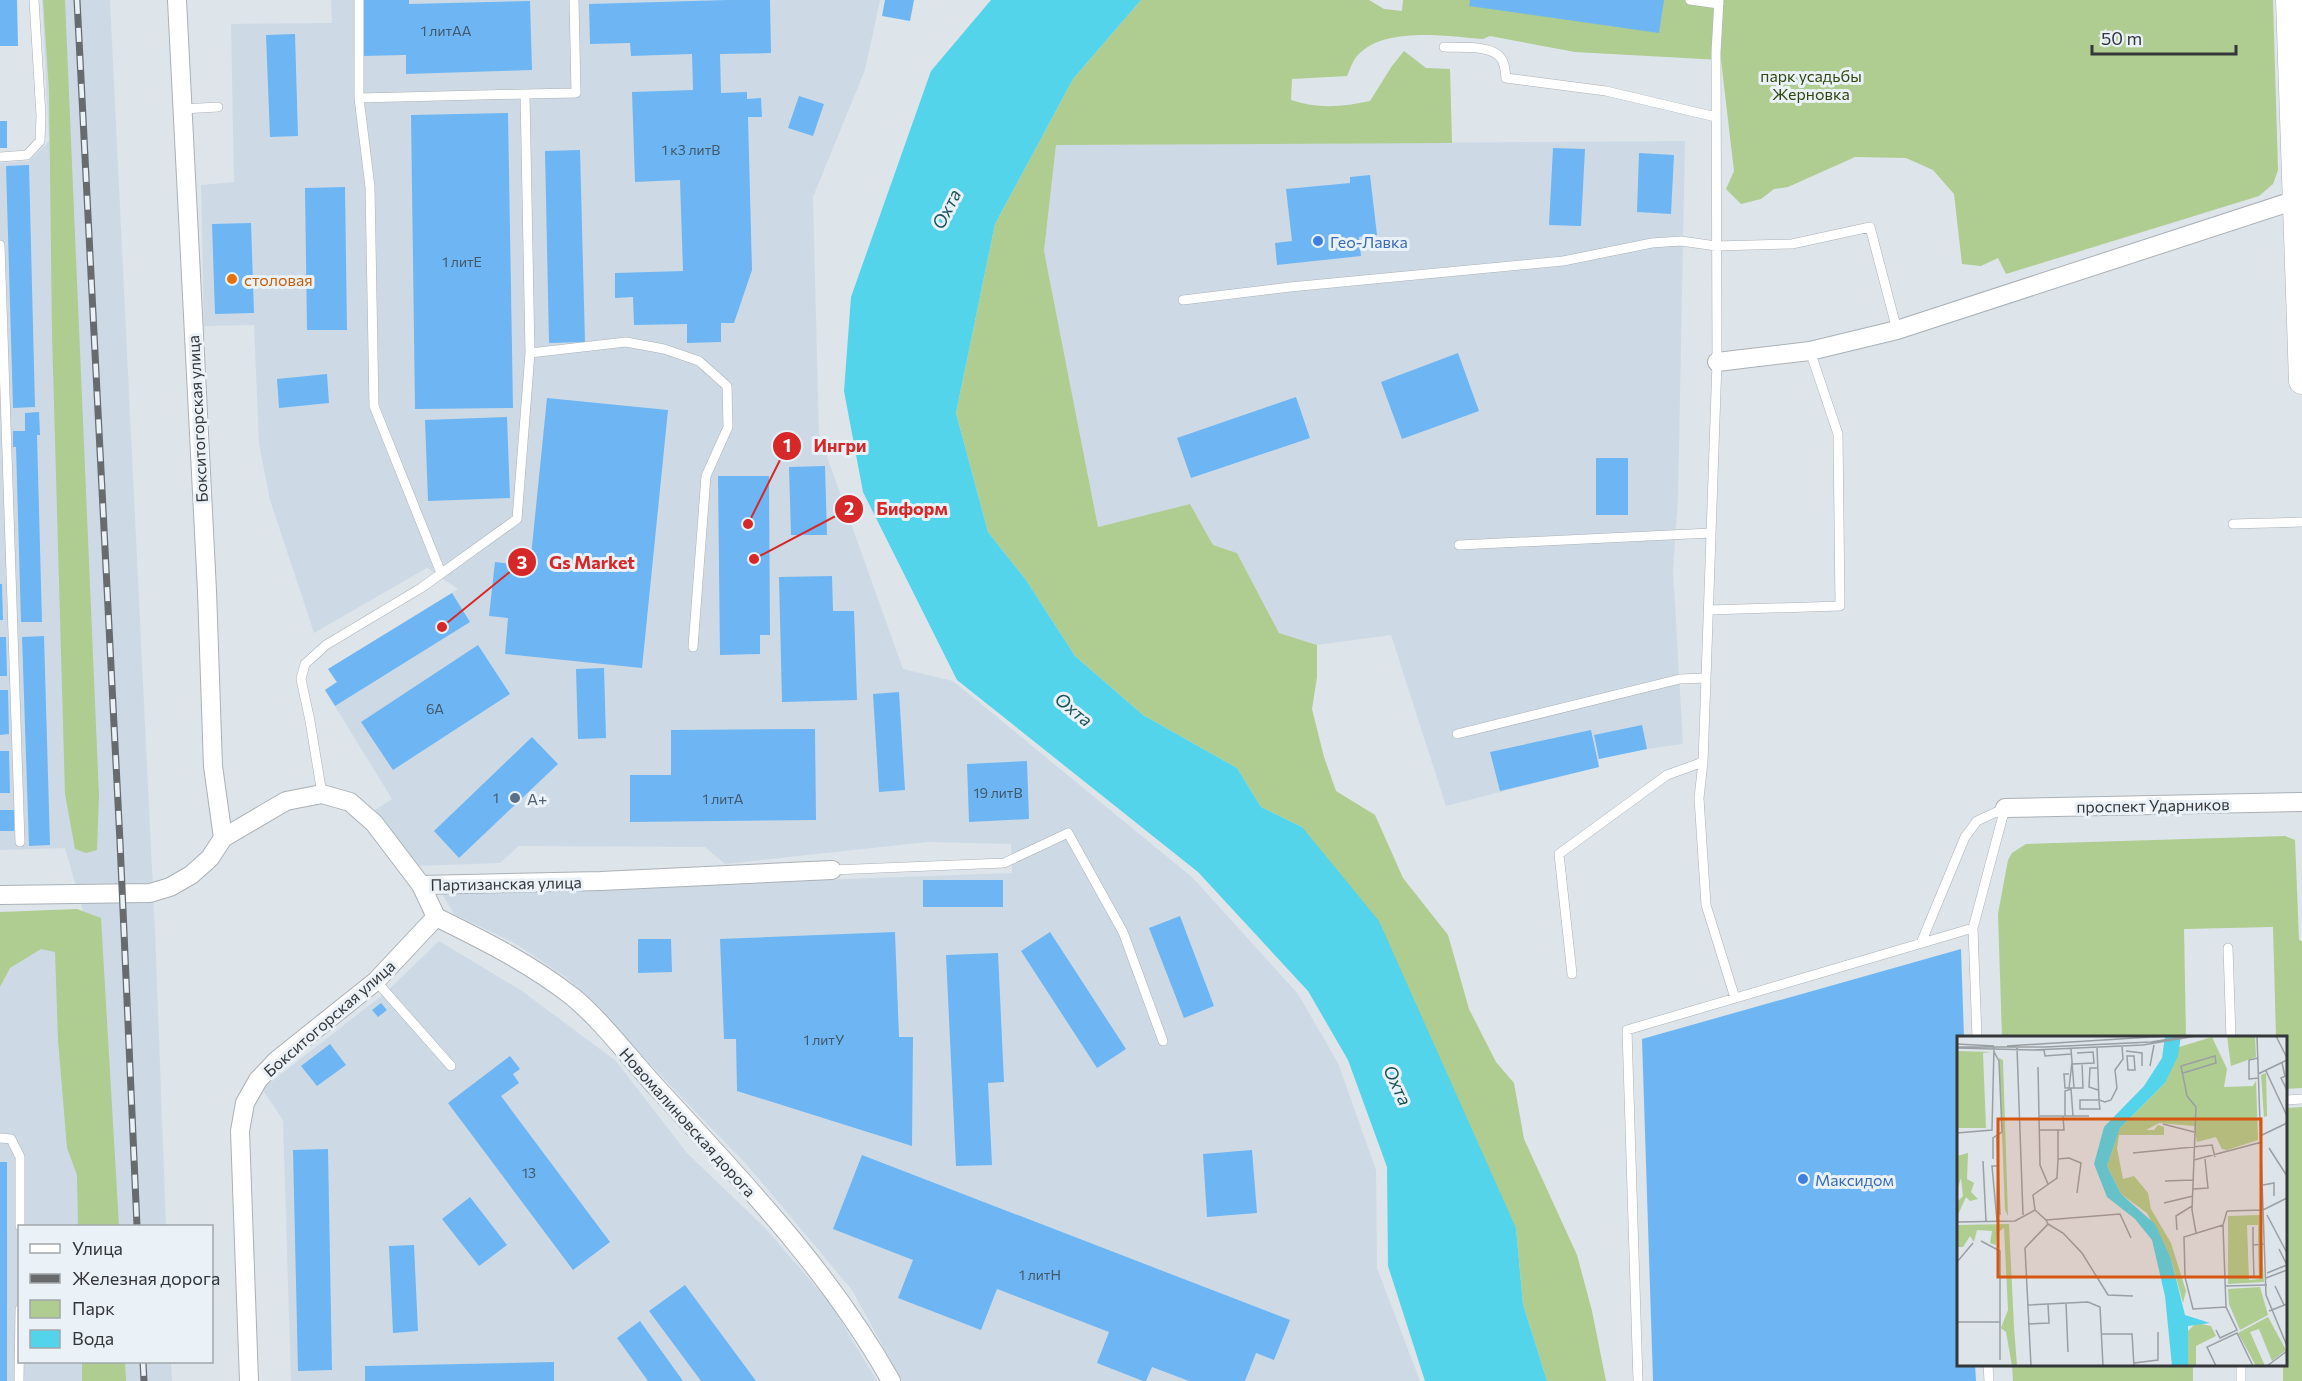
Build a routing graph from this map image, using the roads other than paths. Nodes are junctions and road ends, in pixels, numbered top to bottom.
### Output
1 (34, 0) edge
2 (177, 0) edge
3 (358, 0) edge
4 (574, 0) edge
5 (1690, 0) edge
6 (2289, 0) edge
7 (1719, 2) edge
8 (1444, 47) dead end
9 (525, 94) junction
10 (359, 98) junction
11 (218, 107) dead end
12 (182, 109) junction
13 (1716, 117) junction
14 (2298, 153) edge
15 (0, 157) edge
16 (2299, 200) edge
17 (0, 245) edge
18 (1716, 246) junction
19 (1183, 300) dead end
20 (1897, 330) junction
21 (1810, 351) junction
22 (530, 353) junction
23 (1717, 362) junction
24 (2302, 381) edge
25 (3, 411) edge
26 (2302, 522) edge
27 (2233, 524) dead end
28 (1711, 534) junction
29 (1460, 545) dead end
30 (441, 573) junction
31 (1709, 610) junction
32 (693, 647) dead end
33 (1706, 678) junction
34 (1457, 734) dead end
35 (1703, 762) junction
36 (322, 794) junction
37 (2302, 802) edge
38 (2005, 808) junction
39 (223, 838) junction
40 (21, 842) dead end
41 (832, 870) joint
42 (421, 885) junction
43 (0, 895) edge
44 (436, 917) junction
45 (1973, 928) junction
46 (1921, 943) junction
47 (2228, 948) dead end
48 (1572, 974) dead end
49 (376, 981) junction
50 (1735, 998) junction
51 (1977, 1036) edge
52 (2231, 1036) edge
53 (1164, 1041) dead end
54 (451, 1066) dead end
55 (2302, 1099) edge
56 (2287, 1100) edge
57 (0, 1138) edge
58 (20, 1225) edge
59 (19, 1363) edge
60 (1988, 1366) edge
61 (19, 1381) edge
62 (249, 1381) edge
63 (891, 1381) edge
64 (1638, 1381) edge
65 (1989, 1381) edge

1 - 15 lane
2 - 12 street, Бокситогорская улица
3 - 10 lane
4 - 9 lane
5 - 7 lane
6 - 14 main road
7 - 13 lane
8 - 13 lane
9 - 10 lane
9 - 22 lane
10 - 30 lane
11 - 12 lane
12 - 39 street, Бокситогорская улица
13 - 18 lane
14 - 16 main road
16 - 20 street
16 - 24 main road
17 - 25 lane
18 - 19 lane
18 - 20 lane
18 - 23 lane
20 - 21 street
21 - 23 street
21 - 31 lane
22 - 30 lane
22 - 32 lane
23 - 28 lane
25 - 40 lane
26 - 27 lane
28 - 29 lane
28 - 31 lane
30 - 36 lane
31 - 33 lane
33 - 34 lane
33 - 35 lane
35 - 48 lane
35 - 50 lane
36 - 39 street, Партизанская улица
36 - 42 street, Партизанская улица
37 - 38 street, проспект Ударников
38 - 45 lane
38 - 46 lane
39 - 43 street, Партизанская улица
41 - 42 street, Партизанская улица
41 - 53 lane
42 - 44 street
44 - 49 street, Бокситогорская улица
44 - 63 street, Новомалиновская дорога
45 - 46 lane
45 - 51 lane
46 - 50 lane
47 - 52 lane
49 - 54 lane
49 - 62 street, Бокситогорская улица
50 - 64 lane
55 - 56 lane
57 - 58 lane
59 - 61 lane
60 - 65 lane

